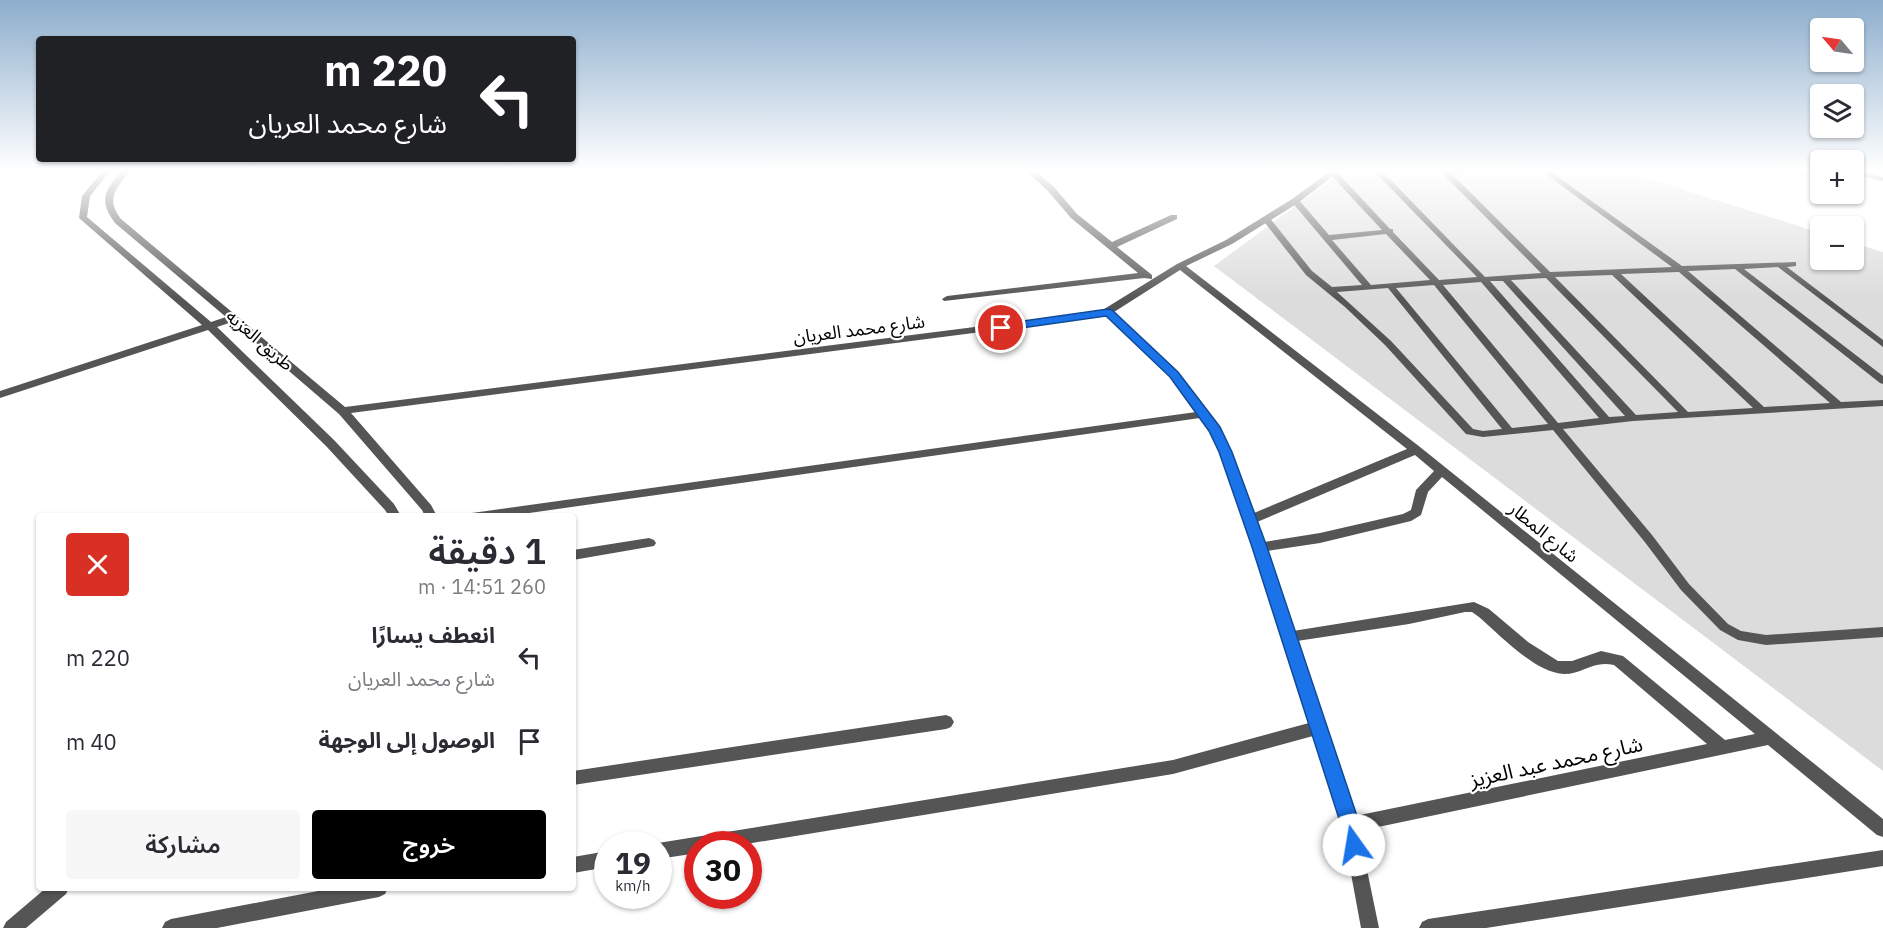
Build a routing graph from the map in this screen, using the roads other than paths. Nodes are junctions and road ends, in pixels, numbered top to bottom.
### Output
1 (82, 212) edge
2 (110, 212) edge
3 (1071, 212) edge
4 (1277, 212) edge
5 (1305, 212) edge
6 (1373, 212) edge
7 (1418, 212) edge
8 (1486, 212) edge
9 (1603, 212) edge
10 (1174, 217) dead end
11 (1266, 219) junction
12 (1390, 231) junction
13 (1327, 237) junction
14 (1111, 246) junction
15 (1794, 264) dead end
16 (1780, 265) junction
17 (1180, 266) junction
18 (1738, 268) junction
19 (1682, 270) junction
20 (1614, 272) junction
21 (1547, 274) junction
22 (1504, 277) junction
23 (1150, 278) junction
24 (1482, 278) junction
25 (1436, 281) junction
26 (1390, 286) junction
27 (1369, 288) junction
28 (1328, 290) junction
29 (947, 299) dead end
30 (1108, 312) junction
31 (234, 318) junction
32 (209, 326) junction
33 (1883, 344) edge
34 (1883, 381) edge
35 (0, 395) edge
36 (1883, 403) edge
37 (1838, 405) junction
38 (1761, 410) junction
39 (343, 411) junction
40 (1204, 414) junction
41 (1686, 415) junction
42 (1633, 418) junction
43 (1606, 420) junction
44 (1554, 425) junction
45 (1508, 430) junction
46 (1416, 450) junction
47 (1441, 471) junction
48 (393, 513) edge
49 (430, 513) edge
50 (497, 513) edge
51 (1250, 520) junction
52 (649, 543) dead end
53 (1259, 547) junction
54 (576, 555) edge
55 (1883, 632) edge
56 (1289, 637) junction
57 (946, 722) dead end
58 (1317, 728) junction
59 (1770, 738) junction
60 (1723, 748) junction
61 (576, 778) edge
62 (1350, 825) junction
63 (1883, 829) edge
64 (672, 849) edge
65 (1883, 858) edge
66 (594, 861) edge
67 (576, 864) edge
68 (56, 891) edge
69 (363, 891) edge
70 (12, 928) edge
71 (171, 928) edge
72 (1370, 928) edge
73 (1428, 928) edge

1 - 32 street, طريق العزيه
2 - 31 street, طريق العزيه
3 - 14 street
4 - 11 street, شارع محمد العريان
5 - 13 lane
6 - 12 lane
7 - 24 lane
8 - 21 lane
9 - 19 lane
10 - 14 street
11 - 17 street, شارع محمد العريان
11 - 28 lane
12 - 13 lane
12 - 25 lane
13 - 27 lane
14 - 23 street
15 - 16 lane
16 - 18 lane
16 - 33 lane
17 - 23 street, شارع محمد العريان
17 - 46 street, شارع المطار
18 - 19 lane
18 - 34 lane
19 - 20 lane
19 - 37 lane
20 - 21 lane
20 - 38 lane
21 - 22 lane
21 - 41 lane
22 - 24 lane
22 - 42 lane
23 - 29 street
23 - 30 street, شارع محمد العريان
24 - 25 lane
24 - 43 lane
25 - 26 lane
25 - 44 lane
26 - 27 lane
26 - 45 lane
27 - 28 lane
28 - 45 lane
30 - 39 street, شارع محمد العريان
30 - 40 street
31 - 32 street
31 - 39 street, طريق العزيه
32 - 35 street
32 - 48 street, طريق العزيه
36 - 37 lane
37 - 38 lane
38 - 41 lane
39 - 49 street, طريق العزيه
40 - 50 street
40 - 51 street
41 - 42 lane
42 - 43 lane
43 - 44 lane
44 - 45 lane
44 - 55 lane
46 - 47 street, شارع المطار
46 - 51 street
47 - 53 street
47 - 59 street, شارع المطار
51 - 53 street
52 - 54 street
53 - 56 street
56 - 58 street
56 - 60 street
57 - 61 street
58 - 62 street
58 - 64 street
59 - 60 street, شارع محمد عبد العزيز
59 - 63 street, شارع المطار
60 - 62 street, شارع محمد عبد العزيز
62 - 72 street
65 - 73 street
66 - 67 street
68 - 70 street
69 - 71 street

